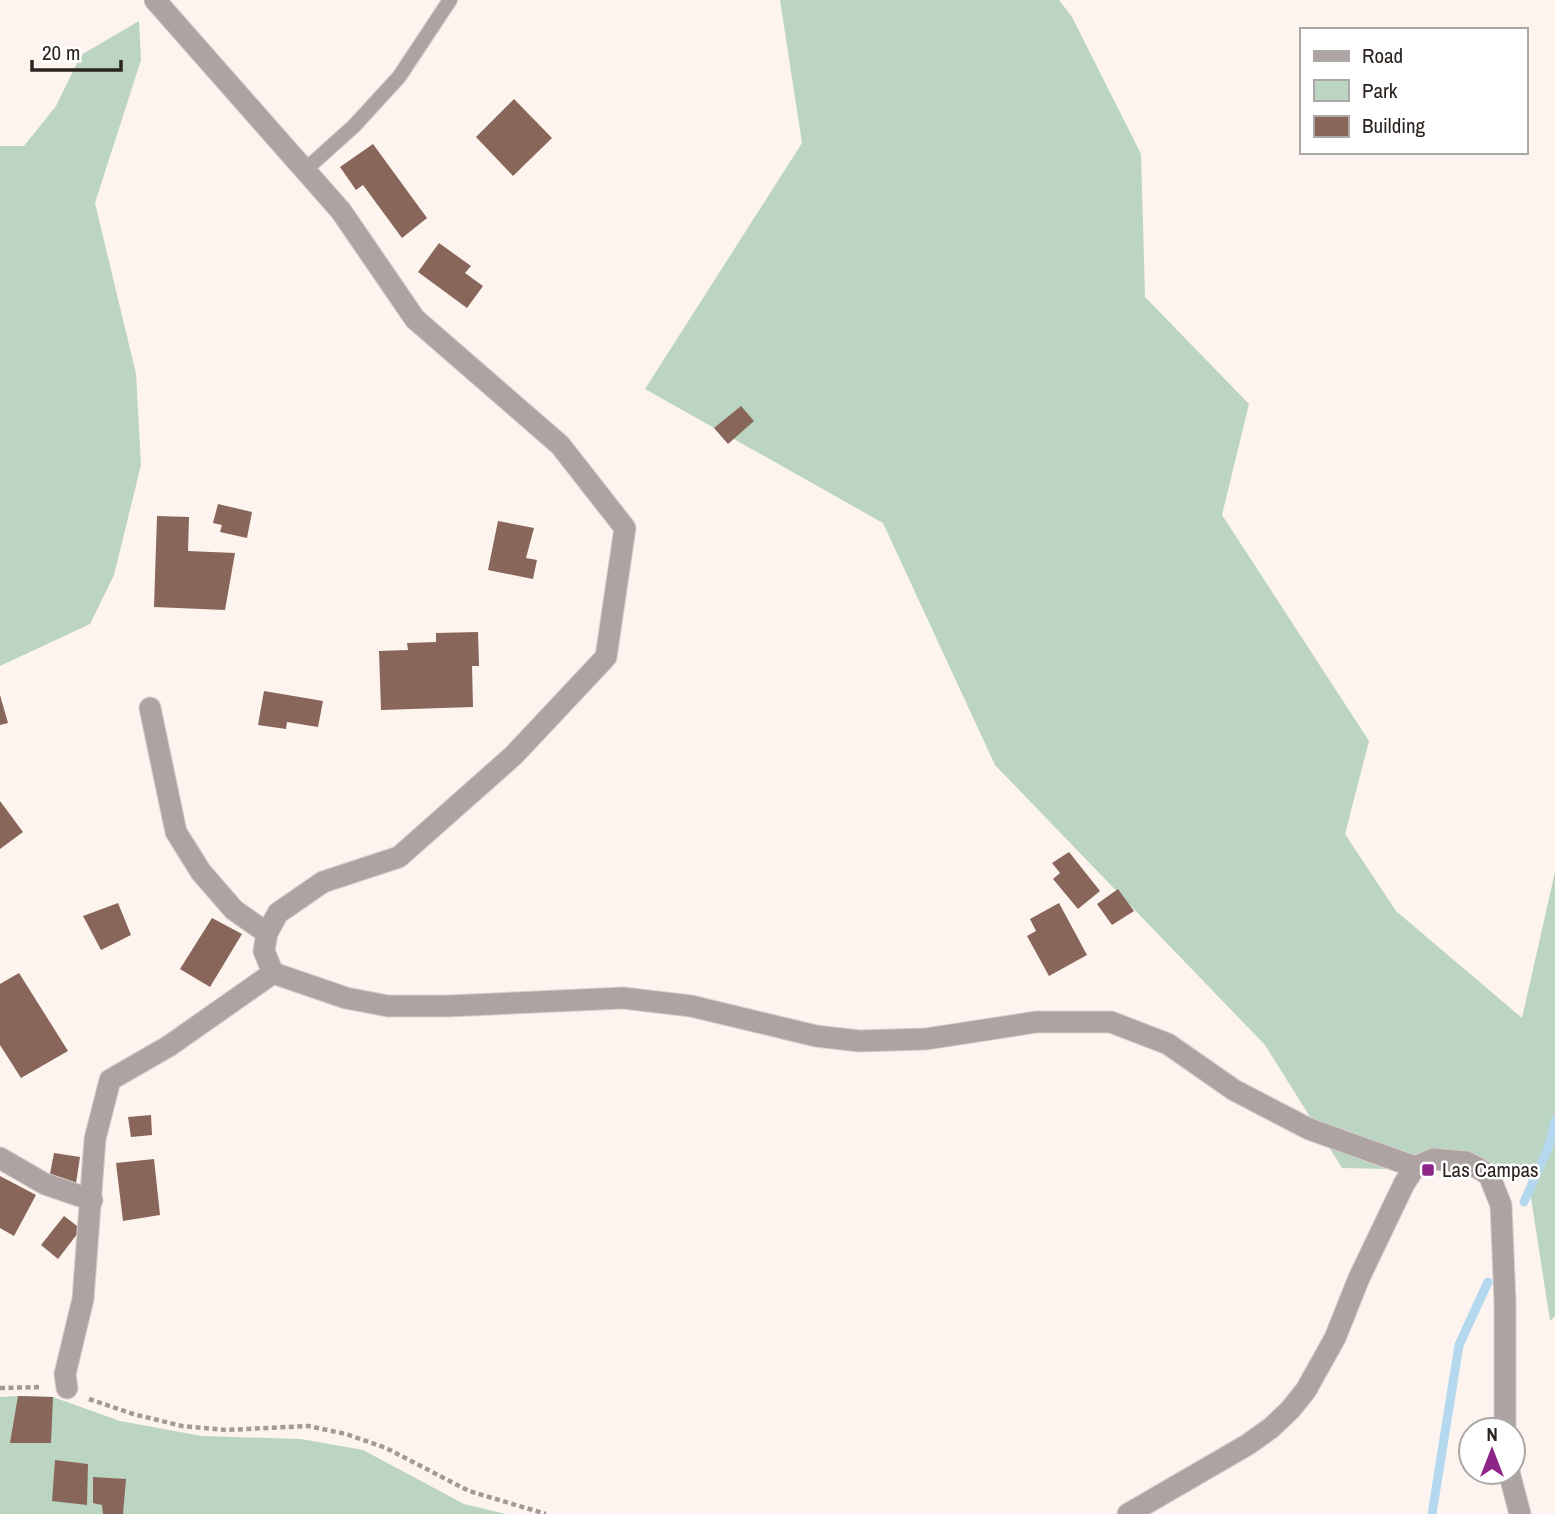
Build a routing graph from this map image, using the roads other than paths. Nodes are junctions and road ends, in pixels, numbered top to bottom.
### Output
1 (155, 0) edge
2 (450, 0) edge
3 (305, 170) junction
4 (150, 708) dead end
5 (267, 933) junction
6 (273, 973) junction
7 (0, 1158) edge
8 (1415, 1167) junction
9 (92, 1200) junction
10 (67, 1388) road end
11 (1505, 1416) edge
12 (1513, 1486) edge
13 (1128, 1514) edge
14 (1520, 1514) edge

1 - 3 street
2 - 3 lane
3 - 5 street
4 - 5 street
5 - 6 street
6 - 8 street
6 - 9 street
7 - 9 street
8 - 11 street
8 - 13 street
9 - 10 street
12 - 14 street

